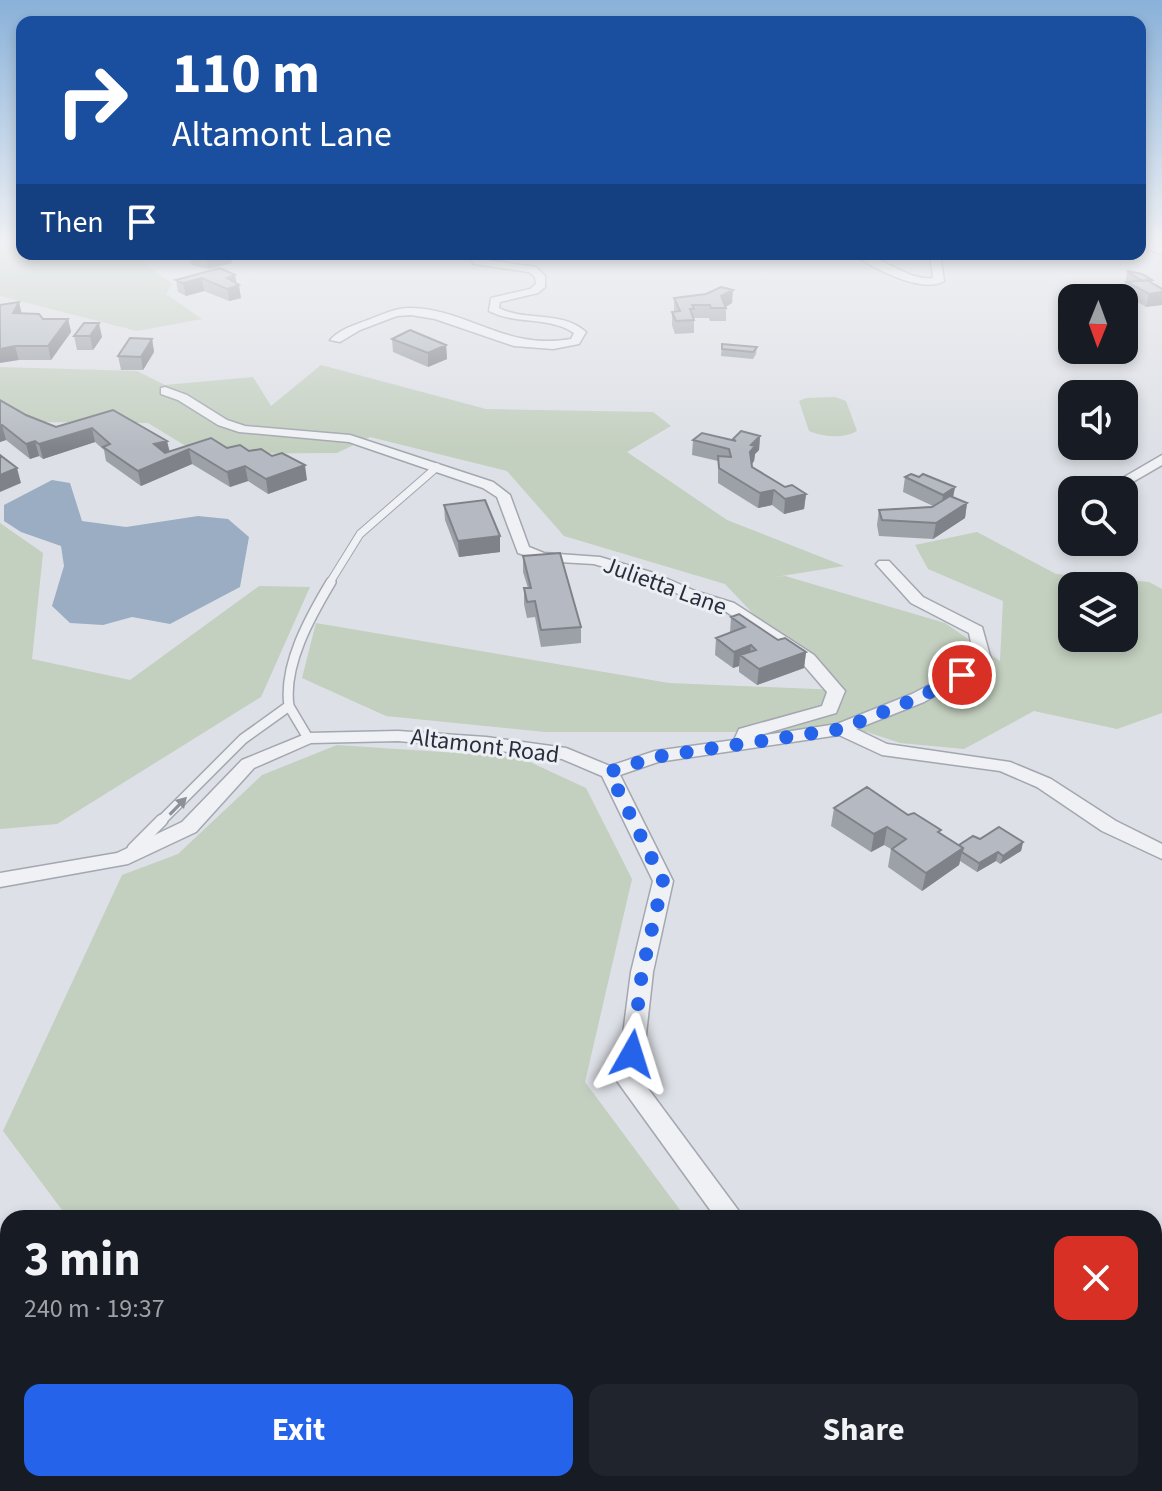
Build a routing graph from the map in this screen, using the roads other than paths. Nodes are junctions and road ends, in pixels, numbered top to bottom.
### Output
1 (497, 312) edge
2 (336, 340) dead end
3 (165, 391) dead end
4 (1162, 459) edge
5 (437, 467) junction
6 (1133, 476) edge
7 (884, 564) dead end
8 (289, 706) junction
9 (841, 729) junction
10 (308, 738) junction
11 (741, 745) junction
12 (609, 772) junction
13 (1162, 852) edge
14 (121, 859) junction
15 (0, 880) edge
16 (725, 1210) edge

1 - 2 street
3 - 5 street, Julietta Lane
4 - 6 street
5 - 8 lane
5 - 11 street, Julietta Lane
7 - 9 street
8 - 10 lane
14 -> 8 lane
9 - 11 street
9 - 13 street
10 - 12 street, Altamont Road
10 - 14 street, Altamont Road
11 - 12 street
12 - 16 street
14 - 15 street, Altamont Road

